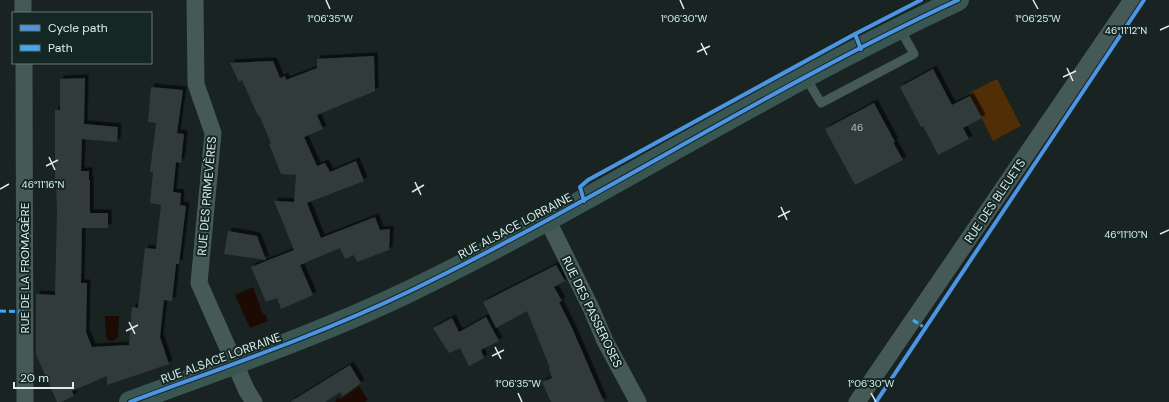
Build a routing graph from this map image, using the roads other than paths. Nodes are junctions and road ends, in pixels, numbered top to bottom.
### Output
1 (23, 0) edge
2 (195, 0) edge
3 (958, 0) edge
4 (1132, 0) edge
5 (23, 12) edge
6 (900, 29) junction
7 (24, 64) edge
8 (806, 78) junction
9 (548, 220) junction
10 (234, 364) junction
11 (25, 402) edge
12 (130, 402) edge
13 (254, 402) edge
14 (638, 402) edge
15 (857, 402) edge

1 - 5 street
2 - 10 street, RUE DES PRIMEVÈRES
3 - 6 street, RUE ALSACE LORRAINE
4 - 15 street, RUE DES BLEUETS
6 - 8 street, RUE ALSACE LORRAINE
6 - 8 lane
7 - 11 street, RUE DE LA FROMAGÈRE
8 - 9 street, RUE ALSACE LORRAINE
9 - 10 street, RUE ALSACE LORRAINE
9 - 14 street, RUE DES PASSEROSES
10 - 12 street, RUE ALSACE LORRAINE
10 - 13 street, RUE DES PRIMEVÈRES

